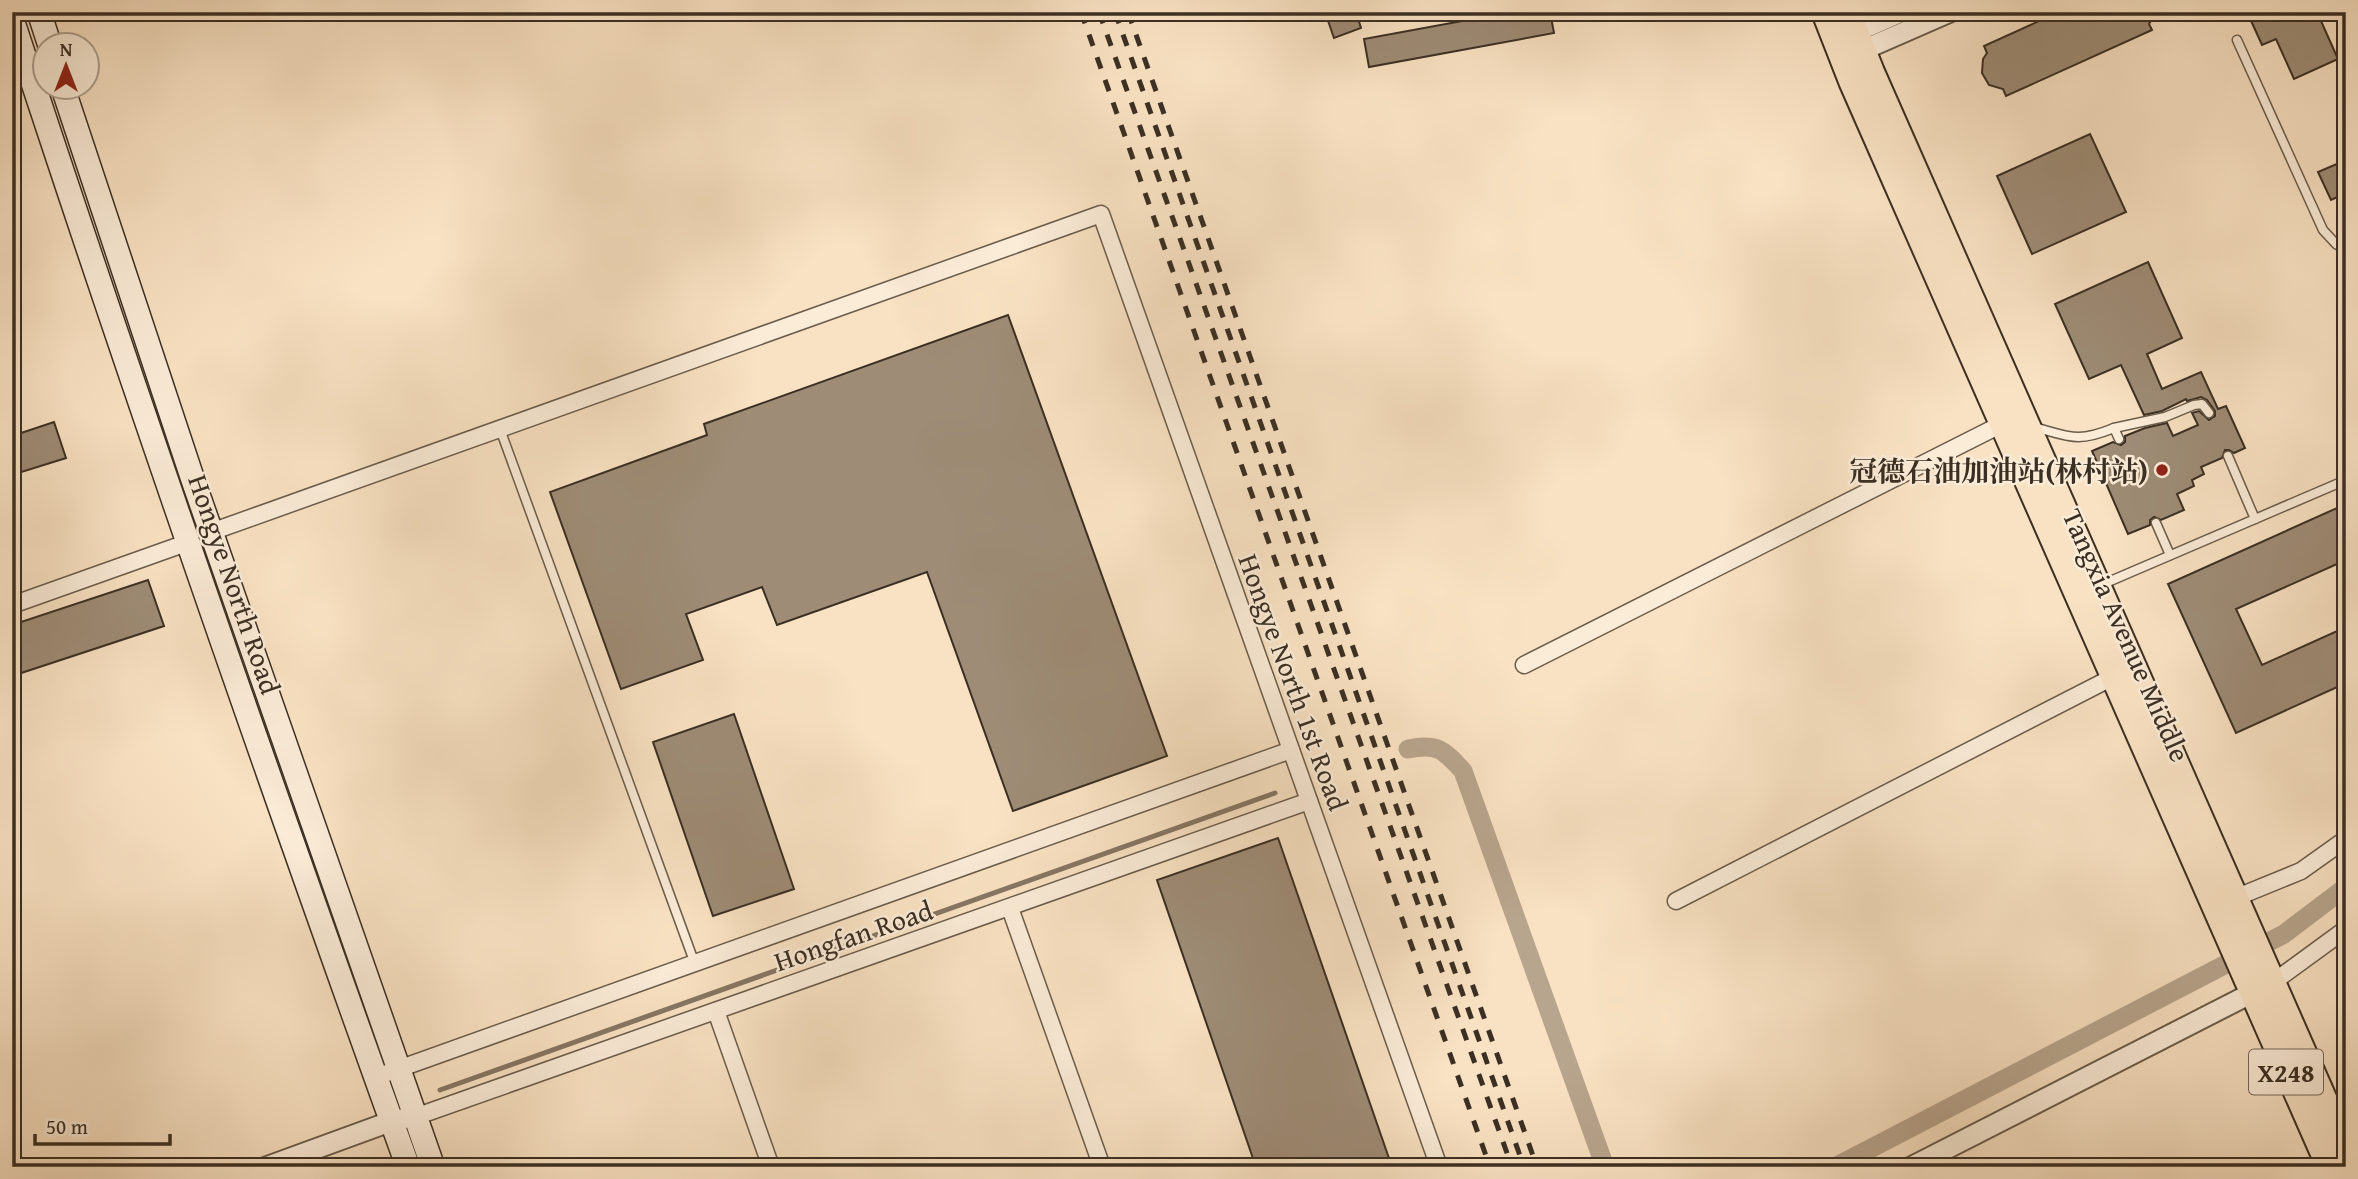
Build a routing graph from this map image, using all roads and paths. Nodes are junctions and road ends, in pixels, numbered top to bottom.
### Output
1 (39, 12) edge
2 (1824, 12) edge
3 (1901, 12) edge
4 (1950, 12) edge
5 (12, 19) edge
6 (45, 32) edge
7 (1851, 36) edge
8 (2237, 40) dead end
9 (69, 102) edge
10 (2346, 250) edge
11 (2209, 413) dead end
12 (2002, 424) junction
13 (2027, 425) junction
14 (2114, 428) junction
15 (500, 429) junction
16 (2119, 439) dead end
17 (2228, 456) dead end
18 (2346, 480) edge
19 (2256, 519) junction
20 (2156, 523) dead end
21 (211, 532) junction
22 (189, 542) junction
23 (2170, 555) junction
24 (2098, 586) junction
25 (12, 605) edge
26 (1524, 665) dead end
27 (2113, 677) junction
28 (1291, 750) junction
29 (1309, 801) junction
30 (2346, 839) edge
31 (1676, 901) dead end
32 (1010, 908) junction
33 (2233, 912) junction
34 (2346, 929) edge
35 (695, 964) junction
36 (2258, 980) junction
37 (716, 1011) junction
38 (399, 1070) junction
39 (376, 1077) junction
40 (415, 1117) junction
41 (392, 1121) junction
42 (2346, 1148) edge
43 (266, 1167) edge
44 (408, 1167) edge
45 (433, 1167) edge
46 (771, 1167) edge
47 (1102, 1167) edge
48 (1438, 1167) edge
49 (1911, 1167) edge
50 (2329, 1167) edge

1 - 6 main road
2 - 7 main road, X248
3 - 7 street
4 - 7 street
5 - 22 main road, Hongye North Road
7 - 12 main road, Tangxia Avenue Middle / X248
7 - 13 main road, Tangxia Avenue Middle / X248
8 - 10 lane
9 - 21 main road, Hongye North Road
11 - 14 lane
12 - 26 street
12 - 27 main road, Tangxia Avenue Middle / X248
13 - 14 lane
13 - 24 main road, Tangxia Avenue Middle / X248
14 - 16 lane
15 - 21 street
15 - 28 street, Hongye North 1st Road
15 - 35 lane
17 - 19 lane
18 - 19 lane
19 - 23 lane
20 - 23 lane
21 - 38 main road, Hongye North Road
22 - 25 street
22 - 39 main road, Hongye North Road
23 - 24 lane
24 - 33 main road, Tangxia Avenue Middle / X248
27 - 31 street
27 - 33 main road, Tangxia Avenue Middle / X248
28 - 29 street, Hongye North 1st Road
28 - 35 street
29 - 32 street, Hongfan Road
29 - 48 street, Hongye North 1st Road
30 - 33 street
32 - 37 street, Hongfan Road
32 - 47 street
33 - 36 main road, Tangxia Avenue Middle / X248
34 - 36 street
35 - 38 street
36 - 42 main road, Tangxia Avenue Middle / X248
36 - 49 street
36 - 50 main road, Tangxia Avenue Middle / X248
37 - 40 street, Hongfan Road
37 - 46 street
38 - 39 street
38 - 40 main road, Hongye North Road
39 - 41 main road, Hongye North Road
40 - 41 street
40 - 45 main road, Hongye North Road
41 - 43 street
41 - 44 main road, Hongye North Road

